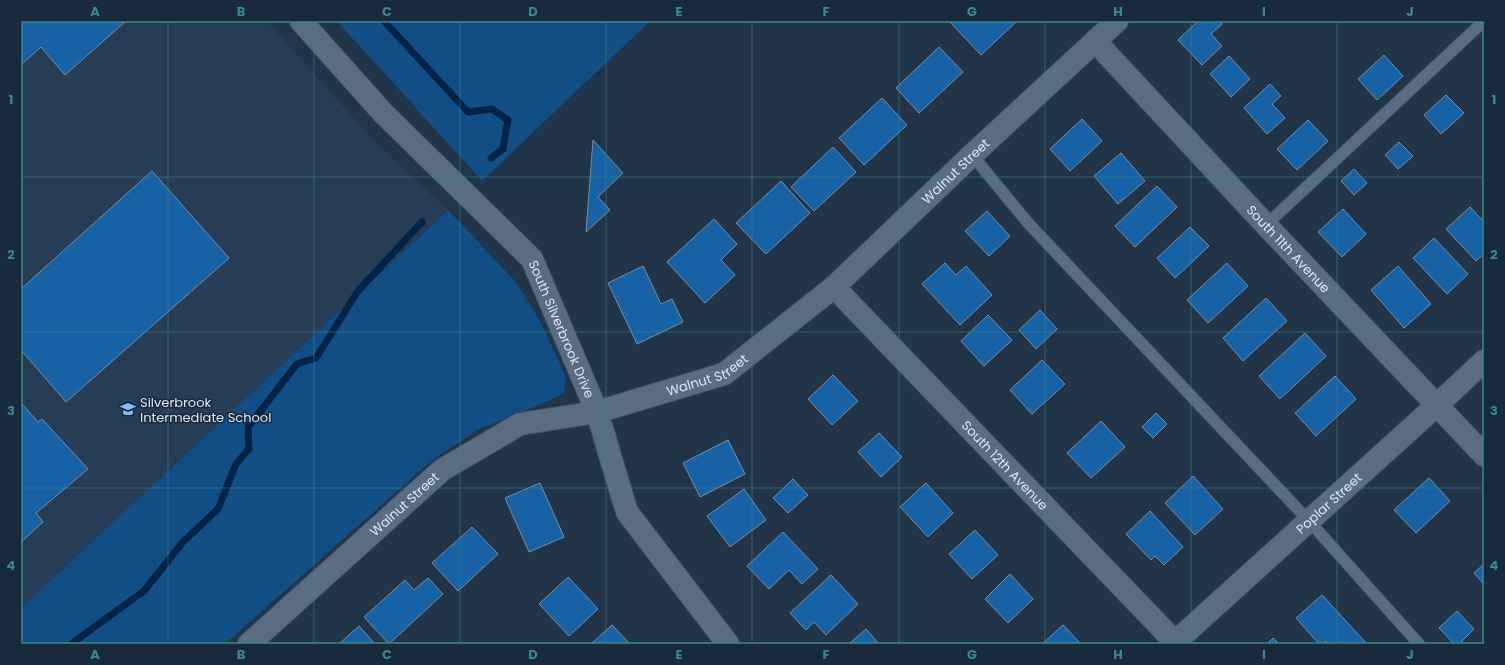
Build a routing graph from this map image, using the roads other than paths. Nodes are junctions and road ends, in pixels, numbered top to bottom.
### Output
1 (301, 21) edge
2 (1117, 21) edge
3 (1484, 21) edge
4 (1096, 42) junction
5 (972, 155) junction
6 (1266, 225) junction
7 (834, 287) junction
8 (1484, 361) edge
9 (1437, 405) junction
10 (597, 412) junction
11 (1484, 455) edge
12 (1309, 521) junction
13 (724, 642) edge
14 (1175, 643) edge
15 (250, 644) edge
16 (1419, 644) edge

1 - 10 street, South Silverbrook Drive
2 - 4 street, Walnut Street
3 - 6 lane
4 - 5 street, Walnut Street
4 - 6 street, South 11th Avenue
5 - 7 street, Walnut Street
5 - 12 lane
6 - 9 street, South 11th Avenue
7 - 10 street, Walnut Street
7 - 14 street, South 12th Avenue
8 - 9 street, Poplar Street
9 - 11 street, South 11th Avenue
9 - 12 street, Poplar Street
10 - 13 street, South Silverbrook Drive
10 - 15 street, Walnut Street
12 - 14 street, Poplar Street
12 - 16 lane

